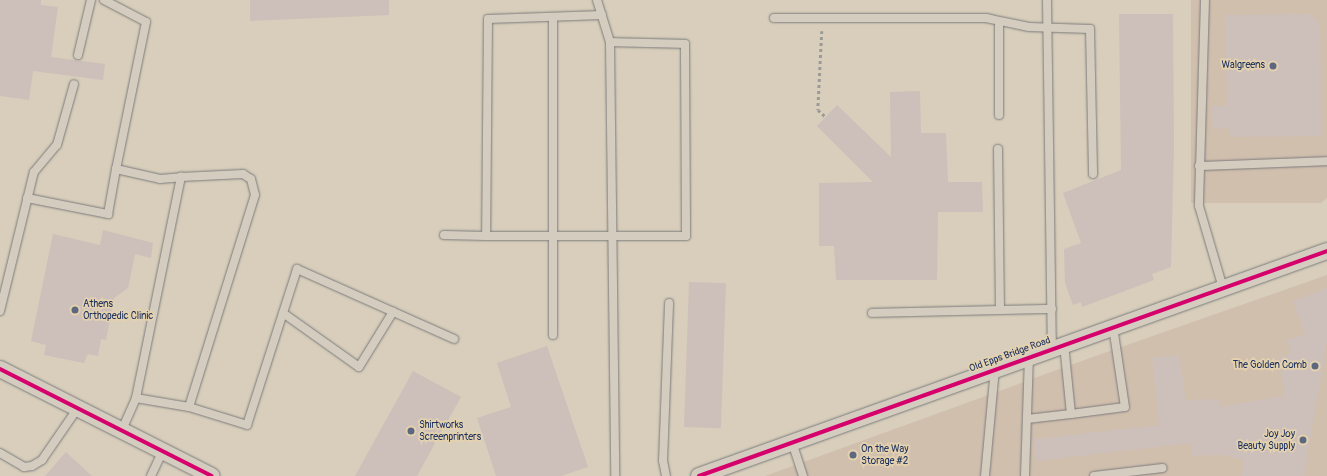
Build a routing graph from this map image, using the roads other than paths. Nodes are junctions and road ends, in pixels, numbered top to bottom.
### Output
1 (91, 0) edge
2 (104, 0) edge
3 (597, 0) edge
4 (1047, 0) edge
5 (1205, 0) edge
6 (602, 15) junction
7 (553, 17) junction
8 (774, 18) dead end
9 (999, 22) junction
10 (1048, 28) junction
11 (610, 42) junction
12 (78, 55) dead end
13 (74, 84) dead end
14 (999, 115) dead end
15 (998, 149) dead end
16 (1327, 161) edge
17 (1199, 166) junction
18 (116, 169) junction
19 (1092, 174) dead end
20 (181, 177) junction
21 (27, 198) junction
22 (444, 235) dead end
23 (486, 236) junction
24 (551, 237) junction
25 (611, 237) junction
26 (1327, 251) edge
27 (1224, 288) junction
28 (669, 302) dead end
29 (1052, 309) junction
30 (1000, 310) junction
31 (0, 311) edge
32 (393, 312) junction
33 (283, 313) junction
34 (872, 313) dead end
35 (1113, 327) junction
36 (553, 335) dead end
37 (454, 339) dead end
38 (1058, 346) junction
39 (1029, 356) junction
40 (0, 369) edge
41 (995, 369) junction
42 (136, 398) junction
43 (189, 407) junction
44 (77, 409) junction
45 (1071, 414) junction
46 (1027, 419) junction
47 (121, 432) junction
48 (792, 442) junction
49 (162, 452) junction
50 (0, 453) edge
51 (1163, 468) dead end
52 (151, 476) edge
53 (212, 476) edge
54 (615, 476) edge
55 (666, 476) edge
56 (699, 476) edge
57 (803, 476) edge
58 (985, 476) edge
59 (1025, 476) edge
60 (1094, 476) edge

1 - 12 lane
2 - 18 lane
3 - 6 lane
4 - 10 lane
5 - 17 lane
6 - 7 lane
6 - 11 lane
7 - 23 lane
7 - 24 lane
8 - 9 lane
9 - 10 lane
9 - 14 lane
10 - 19 lane
10 - 29 lane
11 - 25 lane
11 - 25 lane
13 - 21 lane
15 - 30 lane
16 - 17 lane
17 - 27 lane
18 - 20 lane
18 - 21 lane
20 - 42 lane
20 - 43 lane
21 - 31 lane
22 - 23 lane
23 - 24 lane
24 - 25 lane
24 - 36 lane
25 - 54 lane
26 - 27 street, Old Epps Bridge Road
27 - 35 street, Old Epps Bridge Road
28 - 55 lane
29 - 30 lane
29 - 38 lane
30 - 34 lane
32 - 33 lane
32 - 33 lane
32 - 37 lane
33 - 43 lane
35 - 38 street, Old Epps Bridge Road
35 - 45 lane
38 - 39 street, Old Epps Bridge Road
38 - 45 lane
39 - 41 street, Old Epps Bridge Road
39 - 46 lane
40 - 44 street
41 - 48 street, Old Epps Bridge Road
41 - 58 lane
42 - 43 lane
42 - 47 lane
44 - 47 street
44 - 50 lane
45 - 46 lane
46 - 59 lane
47 - 49 street
48 - 56 street, Old Epps Bridge Road
48 - 57 lane
49 - 52 lane
49 - 53 street
51 - 60 lane

